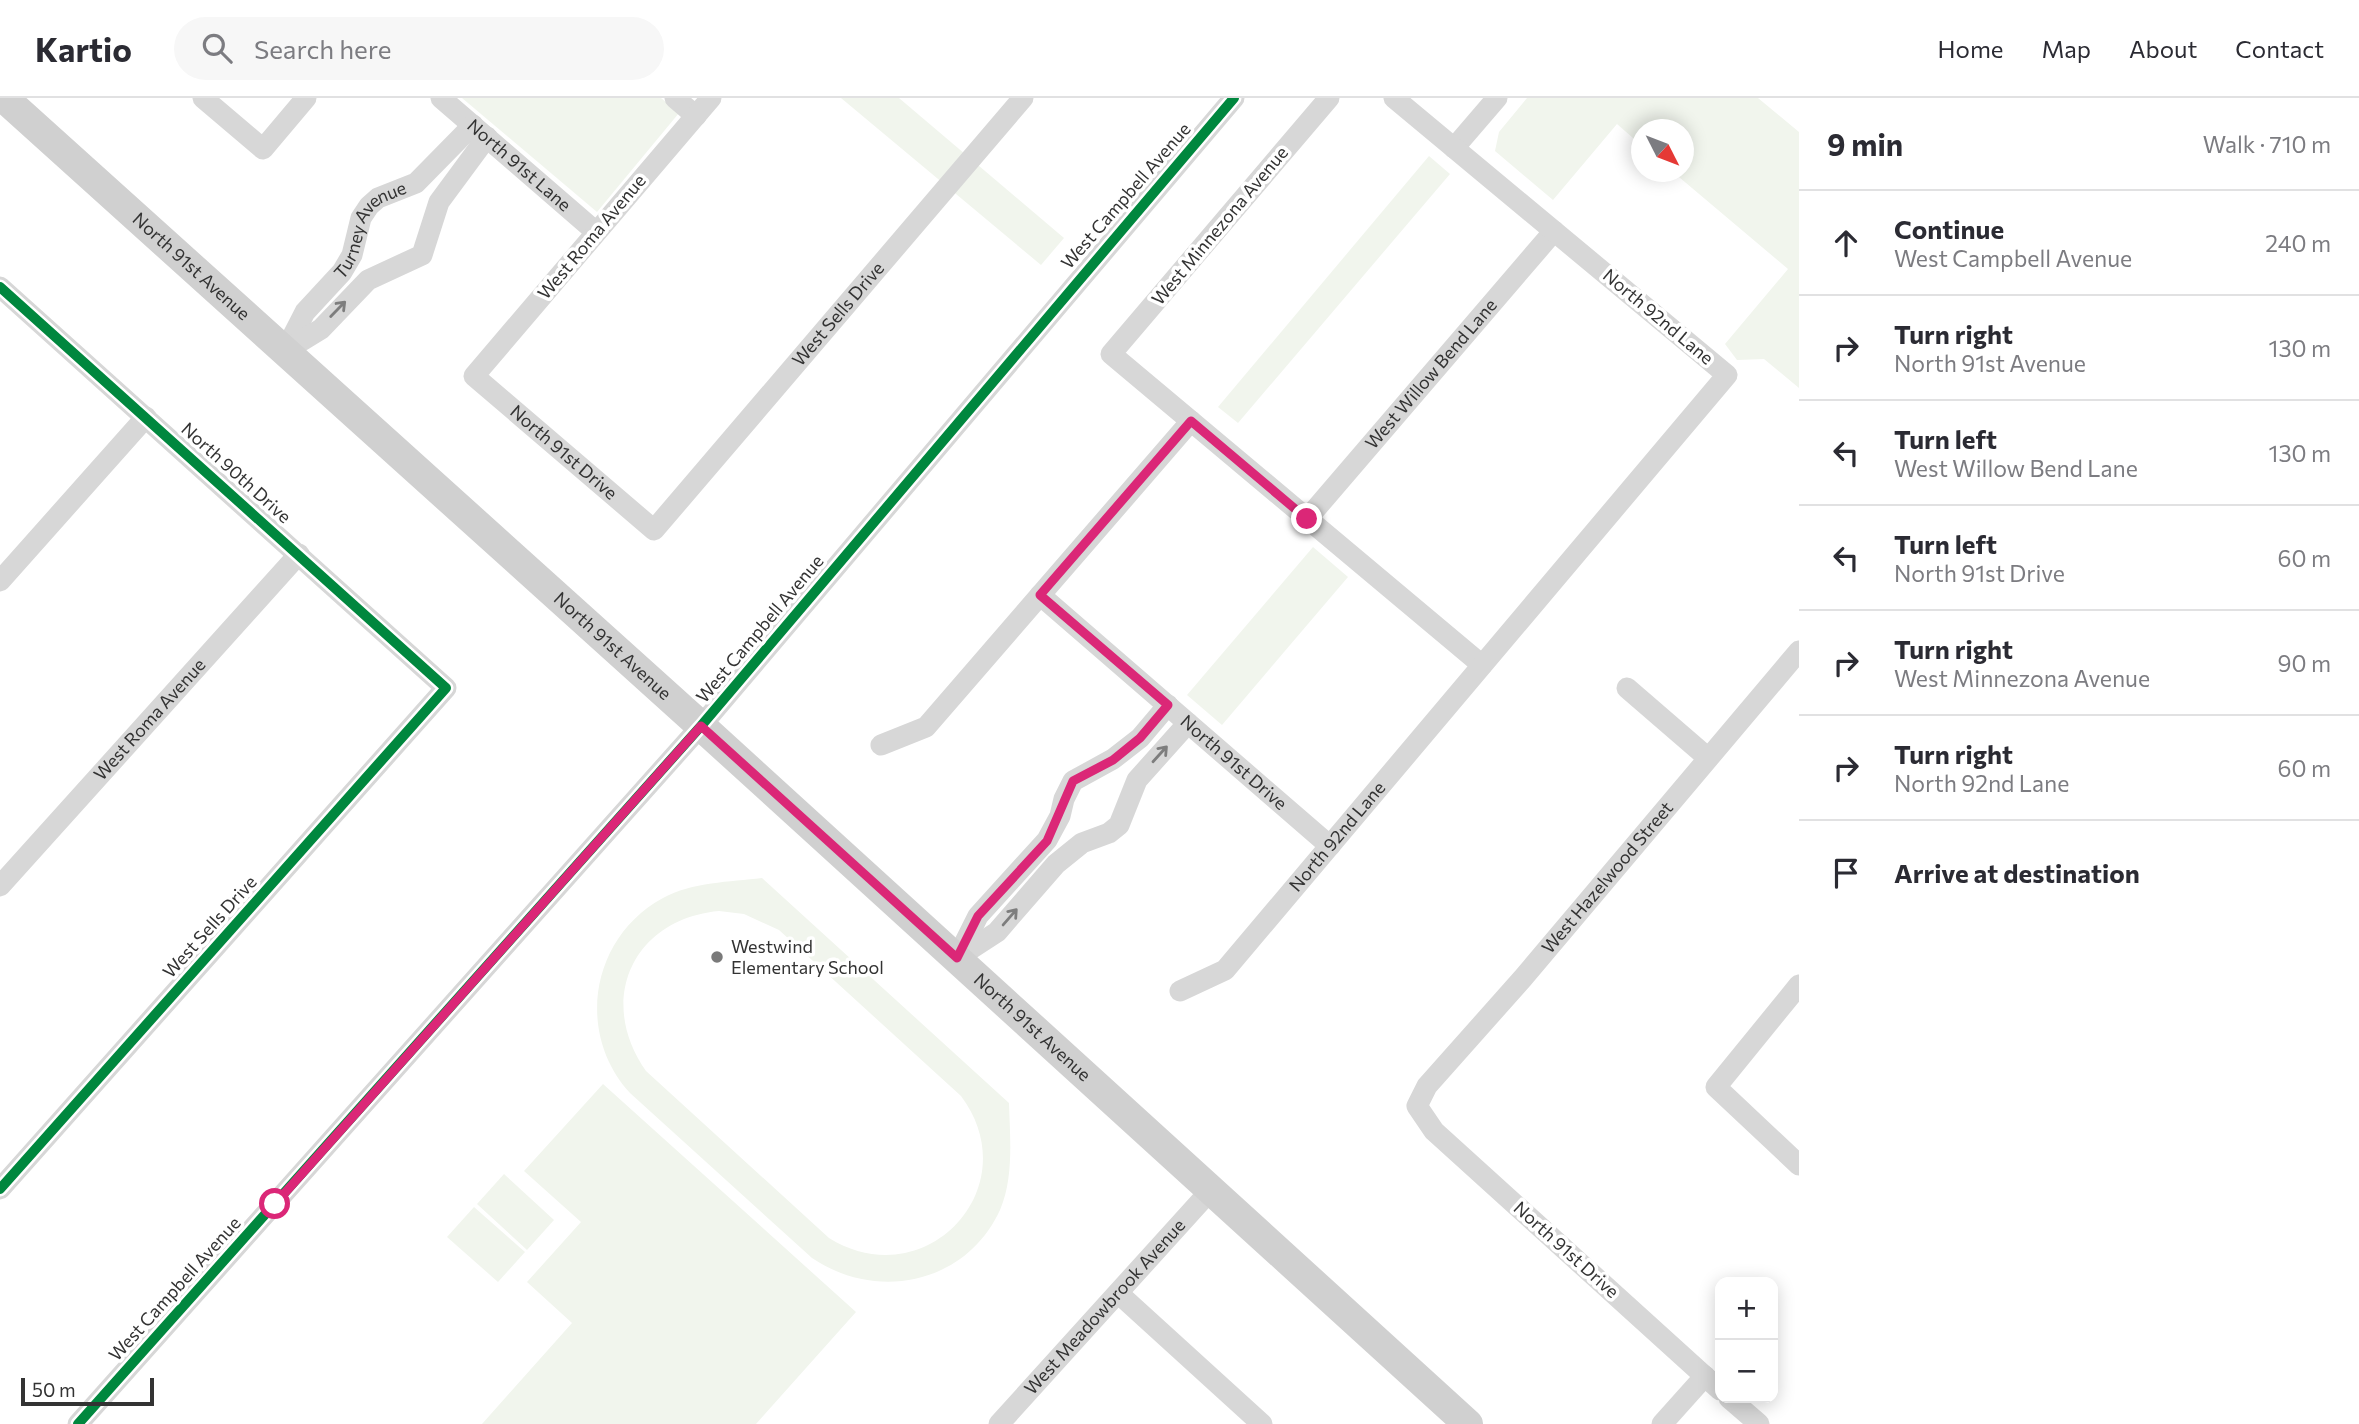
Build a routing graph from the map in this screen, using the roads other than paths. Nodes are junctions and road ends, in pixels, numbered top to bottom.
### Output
1 (4, 98) edge
2 (203, 98) edge
3 (306, 98) edge
4 (441, 98) edge
5 (675, 98) edge
6 (711, 98) edge
7 (1023, 98) edge
8 (1234, 98) edge
9 (1329, 98) edge
10 (1394, 98) edge
11 (1497, 98) edge
12 (696, 116) junction
13 (480, 131) junction
14 (1454, 148) junction
15 (399, 190) junction
16 (434, 215) junction
17 (1554, 231) junction
18 (596, 232) junction
19 (0, 287) edge
20 (285, 351) junction
21 (474, 376) joint
22 (146, 417) junction
23 (1191, 421) junction
24 (1307, 519) junction
25 (654, 530) joint
26 (299, 554) junction
27 (0, 581) edge
28 (1040, 595) junction
29 (1799, 651) edge
30 (1482, 665) junction
31 (446, 688) joint
32 (1627, 688) dead end
33 (1168, 705) junction
34 (1188, 723) junction
35 (701, 726) junction
36 (881, 745) dead end
37 (1708, 758) junction
38 (1113, 760) junction
39 (1137, 780) junction
40 (1330, 846) junction
41 (0, 886) edge
42 (957, 958) junction
43 (1799, 985) edge
44 (1180, 991) dead end
45 (1417, 1106) joint
46 (1799, 1165) edge
47 (0, 1189) edge
48 (1210, 1191) junction
49 (1118, 1293) junction
50 (1713, 1383) edge
51 (1735, 1403) edge
52 (78, 1424) edge
53 (999, 1424) edge
54 (1262, 1424) edge
55 (1468, 1424) edge
56 (1662, 1424) edge
57 (1759, 1424) edge

1 - 20 main road, North 91st Avenue
2 - 3 street
4 - 13 street, North 91st Lane
5 - 12 street
6 - 12 street, West Roma Avenue
7 - 25 street, West Sells Drive
8 - 35 street, West Campbell Avenue
9 - 23 street, West Minnezona Avenue
10 - 14 street, North 92nd Lane
11 - 14 street
12 - 18 street, West Roma Avenue
13 - 15 street, Turney Avenue
13 - 16 street
13 - 18 street, North 91st Lane
14 - 17 street, North 92nd Lane
15 - 16 street
15 - 20 street, Turney Avenue
20 -> 16 street
17 - 24 street, West Willow Bend Lane
17 - 30 street, North 92nd Lane
18 - 21 street, West Roma Avenue
19 - 22 street, North 90th Drive
20 - 35 main road, North 91st Avenue
21 - 25 street, North 91st Drive
22 - 26 street, North 90th Drive
22 - 27 street
23 - 24 street
23 - 28 street
24 - 30 street
26 - 31 street, North 90th Drive
26 - 41 street, West Roma Avenue
28 - 33 street, North 91st Drive
28 - 36 street
29 - 37 street, West Hazelwood Street
30 - 40 street, North 92nd Lane
31 - 47 street, West Sells Drive
32 - 37 street
33 - 34 street, North 91st Drive
33 - 38 street
39 -> 34 street
34 - 40 street, North 91st Drive
35 - 42 main road, North 91st Avenue
35 - 52 street, West Campbell Avenue
37 - 45 street, West Hazelwood Street
38 - 39 street
38 - 42 street
42 -> 39 street
40 - 44 street, North 92nd Lane
42 - 48 main road, North 91st Avenue
43 - 46 street
45 - 50 street, North 91st Drive
48 - 49 street, West Meadowbrook Avenue
48 - 55 main road, North 91st Avenue
49 - 53 street, West Meadowbrook Avenue
49 - 54 street
50 - 56 street
51 - 57 street

